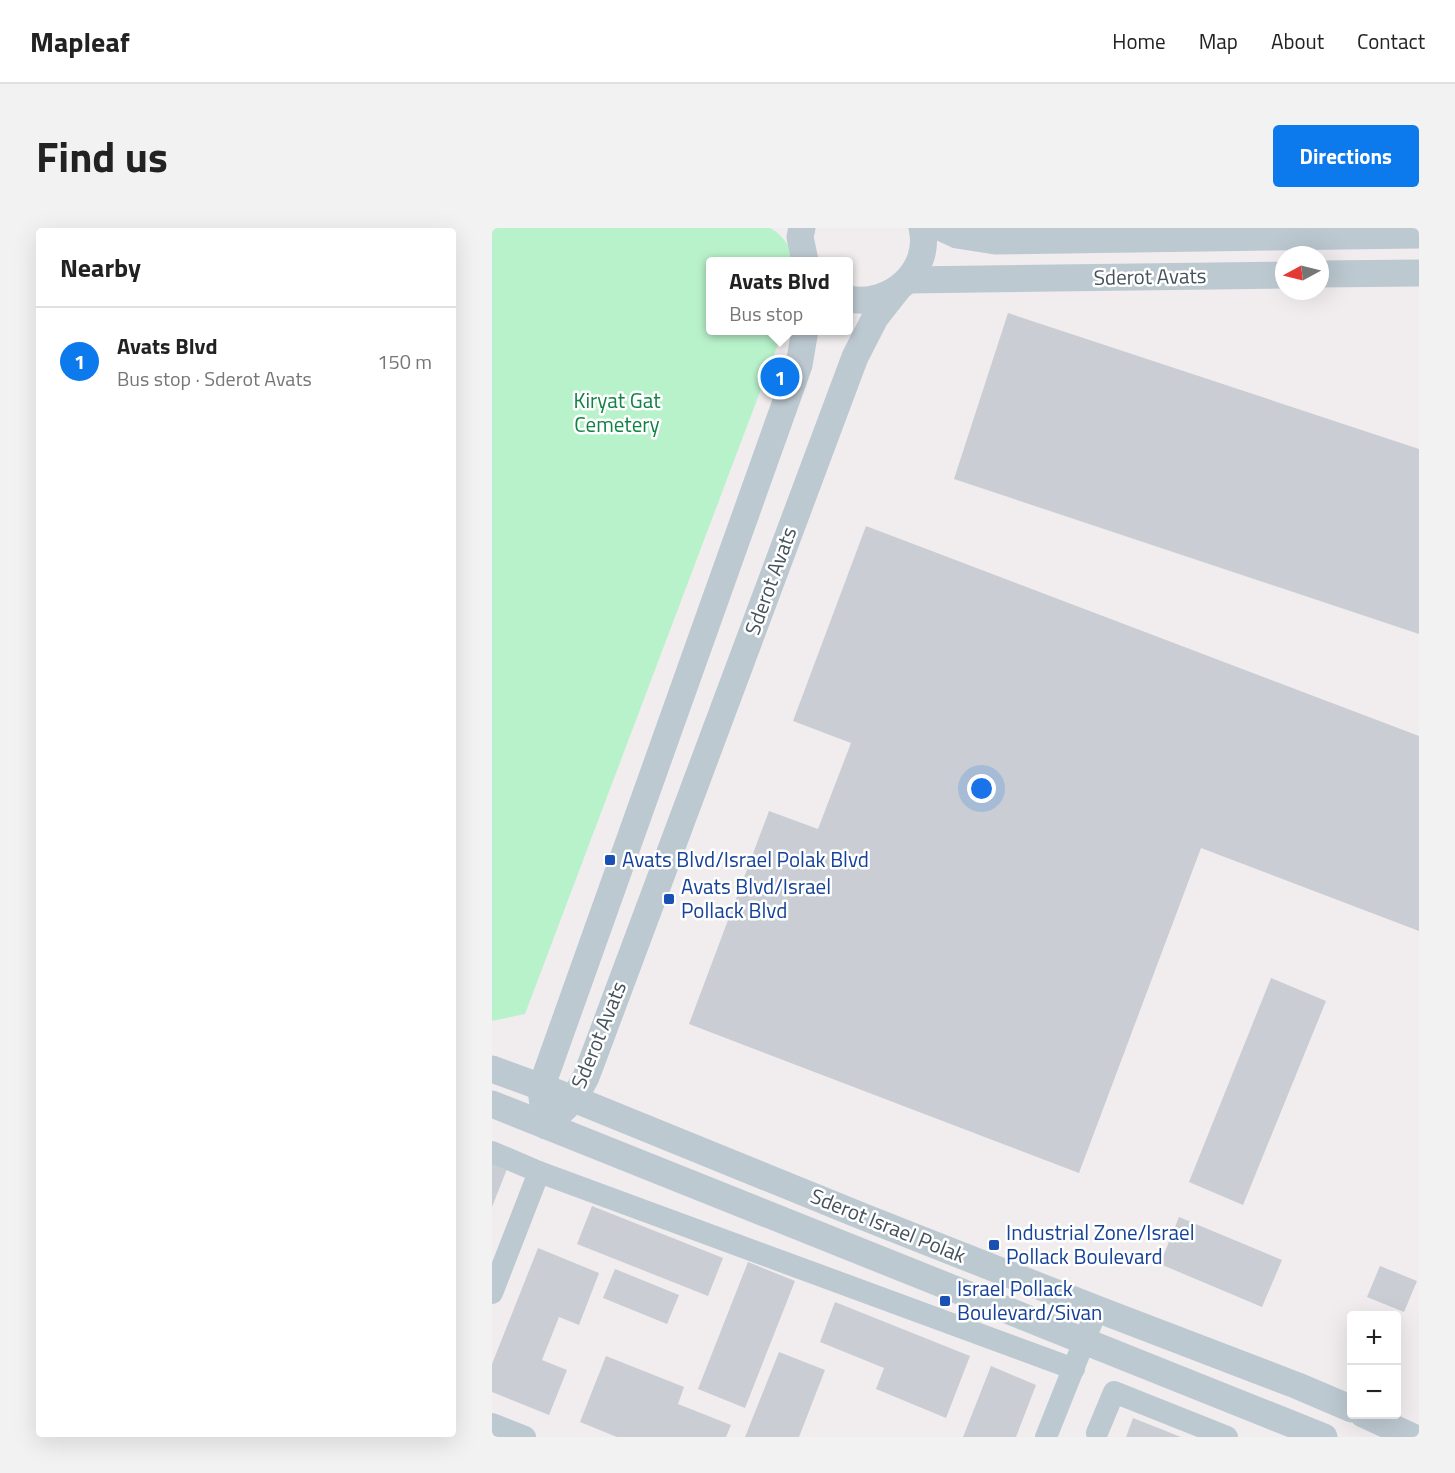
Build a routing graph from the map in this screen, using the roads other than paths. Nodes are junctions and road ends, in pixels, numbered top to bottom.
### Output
1 (802, 228) edge
2 (922, 228) edge
3 (942, 228) edge
4 (1419, 235) edge
5 (804, 257) edge
6 (1419, 273) edge
7 (1329, 274) edge
8 (1275, 275) edge
9 (903, 285) junction
10 (853, 300) edge
11 (804, 335) edge
12 (502, 1072) edge
13 (545, 1076) junction
14 (574, 1099) junction
15 (492, 1104) edge
16 (546, 1126) junction
17 (492, 1152) edge
18 (538, 1172) junction
19 (492, 1293) edge
20 (1097, 1309) junction
21 (1085, 1341) junction
22 (1074, 1369) junction
23 (1347, 1407) edge
24 (1374, 1419) edge
25 (492, 1424) edge
26 (1097, 1433) dead end
27 (525, 1437) edge
28 (1046, 1437) edge
29 (1227, 1437) edge
30 (1324, 1437) edge
31 (1413, 1437) edge

1 - 5 street
2 - 9 street
3 - 4 street, Sderot Avats
6 - 7 street
8 - 9 street, Sderot Avats
9 - 10 street
9 - 14 street, Sderot Avats
11 - 13 street, Sderot Avats
12 - 13 street
13 - 14 street, Sderot Israel Polak
13 - 16 street, Sderot Avats
14 - 16 street, Sderot Avats
14 - 20 street, Sderot Israel Polak
15 - 16 street, Sderot Israel Polak
16 - 21 street, Sderot Israel Polak
17 - 18 street
18 - 19 street
18 - 22 street
20 - 21 street
20 - 23 street, Sderot Israel Polak
21 - 22 street
21 - 30 street, Sderot Israel Polak
22 - 28 street
24 - 31 street
25 - 27 street
26 - 29 street

